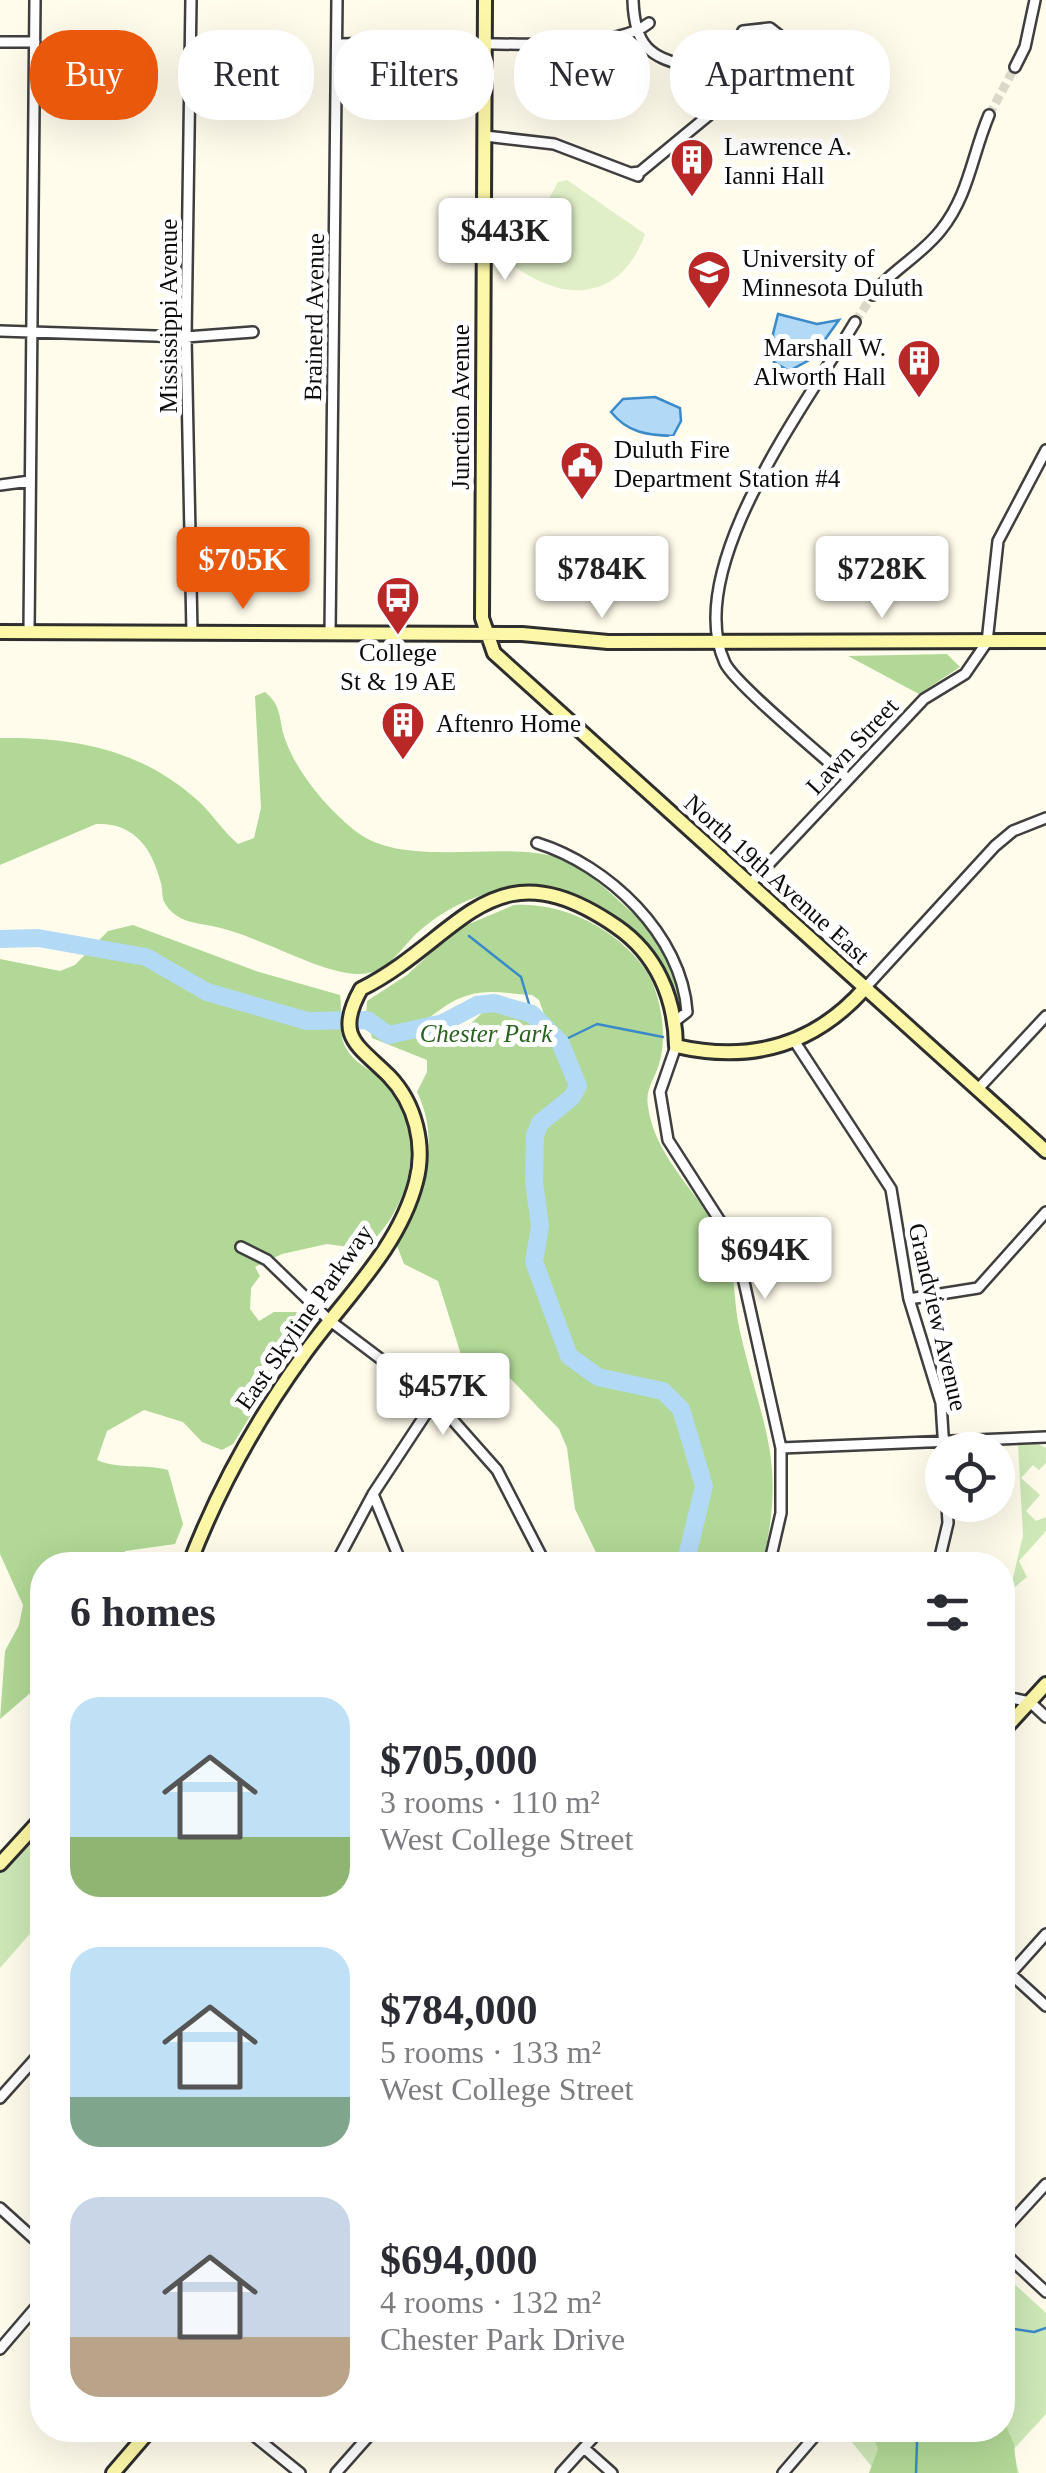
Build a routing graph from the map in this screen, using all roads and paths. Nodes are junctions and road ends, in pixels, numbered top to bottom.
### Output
1 (35, 0) edge
2 (191, 0) edge
3 (336, 0) edge
4 (486, 0) edge
5 (633, 0) edge
6 (1035, 0) edge
7 (649, 23) dead end
8 (35, 30) edge
9 (337, 30) edge
10 (486, 30) edge
11 (638, 30) edge
12 (641, 30) edge
13 (0, 42) edge
14 (30, 42) edge
15 (1014, 67) tunnel mouth
16 (718, 80) joint
17 (989, 115) tunnel mouth
18 (34, 120) edge
19 (336, 120) edge
20 (485, 120) edge
21 (703, 120) edge
22 (485, 136) junction
23 (873, 294) tunnel mouth
24 (856, 322) tunnel mouth
25 (0, 330) edge
26 (33, 331) junction
27 (254, 332) dead end
28 (186, 337) junction
29 (1046, 450) edge
30 (30, 481) junction
31 (0, 485) edge
32 (0, 632) edge
33 (29, 632) junction
34 (192, 632) junction
35 (330, 634) junction
36 (486, 634) junction
37 (1046, 641) edge
38 (718, 642) junction
39 (987, 642) junction
40 (848, 779) junction
41 (1046, 818) edge
42 (537, 844) dead end
43 (749, 885) junction
44 (865, 988) junction
45 (1046, 1016) edge
46 (674, 1022) junction
47 (795, 1042) junction
48 (676, 1046) junction
49 (977, 1090) junction
50 (1046, 1151) edge
51 (1046, 1212) edge
52 (241, 1246) dead end
53 (909, 1299) junction
54 (329, 1320) junction
55 (435, 1400) junction
56 (943, 1432) edge
57 (1046, 1437) edge
58 (1015, 1440) edge
59 (925, 1446) edge
60 (780, 1448) junction
61 (372, 1494) junction
62 (944, 1522) edge
63 (194, 1552) edge
64 (342, 1552) edge
65 (397, 1552) edge
66 (539, 1552) edge
67 (772, 1552) edge
68 (940, 1552) edge
69 (1046, 1684) edge
70 (1015, 1699) edge
71 (1030, 1702) junction
72 (1046, 1717) edge
73 (1015, 1718) edge
74 (30, 1831) edge
75 (0, 1864) edge
76 (1046, 1934) edge
77 (1015, 1963) edge
78 (1015, 1977) edge
79 (1046, 2006) edge
80 (30, 2065) edge
81 (0, 2098) edge
82 (1046, 2184) edge
83 (0, 2208) edge
84 (1015, 2218) edge
85 (30, 2235) edge
86 (1015, 2263) edge
87 (1046, 2292) edge
88 (30, 2314) edge
89 (0, 2348) edge
90 (140, 2442) edge
91 (262, 2442) edge
92 (363, 2442) edge
93 (589, 2442) edge
94 (809, 2442) edge
95 (584, 2448) junction
96 (113, 2473) edge
97 (300, 2473) edge
98 (336, 2473) edge
99 (561, 2473) edge
100 (612, 2473) edge
101 (782, 2473) edge

1 - 8 street
2 - 28 street, Mississippi Avenue
3 - 9 street, Brainerd Avenue
4 - 10 street, Junction Avenue
5 - 11 street
6 - 15 street
7 - 12 street
13 - 14 street
16 - 16 street
17 - 23 street
18 - 26 street
19 - 35 street, Brainerd Avenue
20 - 22 street, Junction Avenue
21 - 22 street
22 - 36 street, Junction Avenue
24 - 38 street
25 - 26 street
26 - 28 street
26 - 30 street
27 - 28 street
28 - 34 street, Mississippi Avenue
29 - 39 street
30 - 31 street
30 - 33 street
32 - 33 street
33 - 34 street
34 - 35 street
35 - 36 street
36 - 38 street
36 - 43 street, North 19th Avenue East
37 - 39 street
38 - 39 street
38 - 40 street
39 - 40 street, Lawn Street
40 - 43 street, Lawn Street
41 - 44 street
42 - 46 street
43 - 44 street, North 19th Avenue East
44 - 47 street
44 - 49 street, North 19th Avenue East
45 - 49 street
46 - 48 street
46 - 54 street, East Skyline Parkway
47 - 48 street
47 - 53 street, Grandview Avenue
48 - 60 street
49 - 50 street, North 19th Avenue East
51 - 53 street
52 - 54 street
53 - 56 street, Grandview Avenue
54 - 55 street
54 - 63 street, East Skyline Parkway
55 - 61 street
55 - 66 street
57 - 58 street
59 - 60 street
60 - 67 street
61 - 64 street
61 - 65 street
62 - 68 street
69 - 71 street
70 - 71 street
71 - 72 street
71 - 73 street
74 - 75 street
76 - 77 street
78 - 79 street
80 - 81 street
82 - 84 street
83 - 85 street
86 - 87 street
88 - 89 street
90 - 96 street
91 - 97 street
92 - 98 street
93 - 95 street
94 - 101 street
95 - 99 street
95 - 100 street

